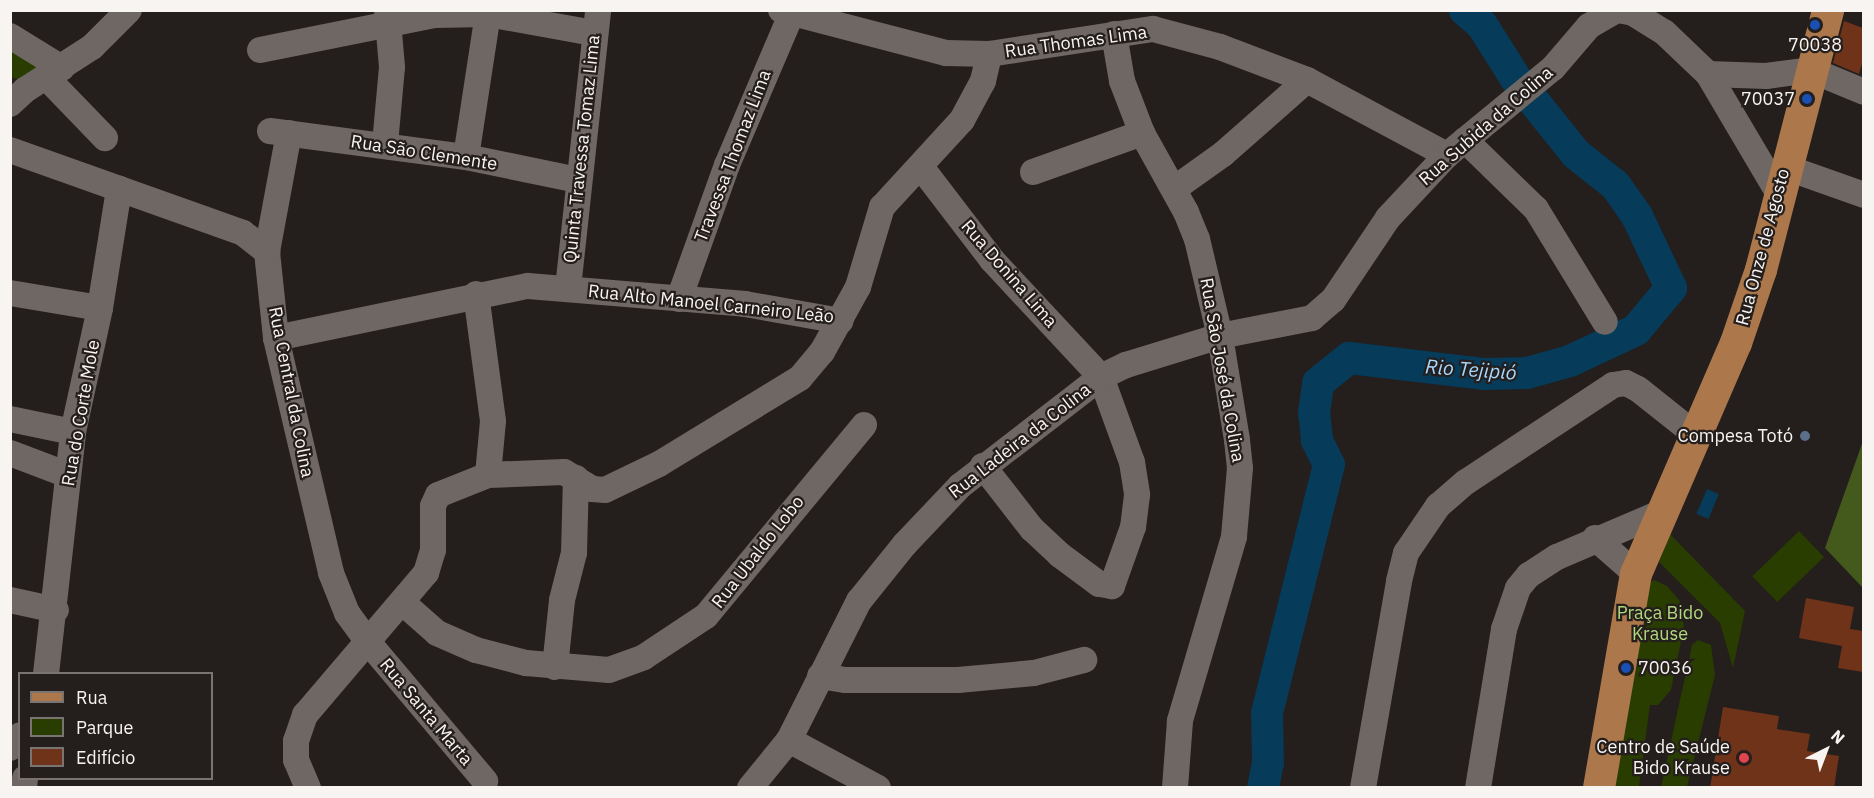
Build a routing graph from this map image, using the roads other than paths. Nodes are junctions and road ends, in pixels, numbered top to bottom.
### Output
1 (129, 10) edge
2 (1618, 10) edge
3 (1827, 10) edge
4 (786, 13) edge
5 (488, 14) junction
6 (388, 17) edge
7 (596, 22) edge
8 (1114, 34) junction
9 (10, 36) edge
10 (260, 50) dead end
11 (989, 54) junction
12 (1811, 70) junction
13 (1708, 74) junction
14 (1307, 80) junction
15 (31, 85) edge
16 (1863, 92) edge
17 (279, 132) joint
18 (1142, 133) junction
19 (105, 138) dead end
20 (385, 144) junction
21 (1456, 147) junction
22 (10, 150) edge
23 (466, 157) junction
24 (921, 167) junction
25 (1033, 172) dead end
26 (578, 180) junction
27 (1782, 181) junction
28 (118, 189) junction
29 (1174, 189) junction
30 (1863, 195) edge
31 (267, 252) junction
32 (568, 288) junction
33 (10, 293) edge
34 (476, 294) junction
35 (679, 299) junction
36 (100, 308) junction
37 (840, 321) junction
38 (1605, 322) dead end
39 (1220, 336) junction
40 (276, 338) junction
41 (1101, 377) junction
42 (10, 418) edge
43 (864, 425) dead end
44 (74, 432) junction
45 (1697, 436) junction
46 (10, 453) edge
47 (983, 466) junction
48 (68, 475) junction
49 (488, 475) junction
50 (576, 478) junction
51 (1660, 513) junction
52 (1595, 538) junction
53 (1636, 574) junction
54 (10, 600) edge
55 (403, 603) junction
56 (56, 610) junction
57 (368, 642) junction
58 (1084, 660) dead end
59 (555, 667) junction
60 (46, 672) edge
61 (820, 676) junction
62 (789, 740) junction
63 (487, 785) edge
64 (308, 788) edge
65 (750, 788) edge
66 (878, 788) edge
67 (1175, 788) edge
68 (1363, 788) edge
69 (1478, 788) edge
70 (1599, 788) edge

1 - 15 street
2 - 13 street, Rua Subida da Colina
2 - 21 street, Rua Subida da Colina
3 - 12 main road, Rua Onze de Agosto
4 - 11 street, Rua Thomas Lima
4 - 35 street, Travessa Thomaz Lima
5 - 6 street
5 - 7 street
5 - 23 street
6 - 10 street
6 - 20 street
7 - 26 street, Quinta Travessa Tomaz Lima
8 - 11 street, Rua Thomas Lima
8 - 14 street, Rua Thomas Lima
8 - 18 street, Rua São José da Colina
9 - 15 street
11 - 24 street, Rua Alto Manoel Carneiro Leão
12 - 13 street
12 - 16 street
12 - 27 main road, Rua Onze de Agosto
13 - 27 street, Rua Subida da Colina
14 - 21 street, Rua Thomas Lima
14 - 29 street
15 - 19 street
17 - 20 street, Rua São Clemente
17 - 31 street, Rua Central da Colina
18 - 25 street
18 - 29 street, Rua São José da Colina
20 - 23 street, Rua São Clemente
21 - 38 street, Rua Thomas Lima
21 - 39 street, Rua Subida da Colina
22 - 28 street
23 - 26 street, Rua São Clemente
24 - 37 street, Rua Alto Manoel Carneiro Leão
24 - 41 street, Rua Donina Lima
26 - 32 street, Quinta Travessa Tomaz Lima
27 - 30 street
27 - 45 main road, Rua Onze de Agosto
28 - 31 street
28 - 36 street, Rua do Corte Mole
29 - 39 street, Rua São José da Colina
31 - 40 street, Rua Central da Colina
32 - 34 street, Rua Alto Manoel Carneiro Leão
32 - 35 street, Rua Alto Manoel Carneiro Leão
33 - 36 street
34 - 40 street, Rua Alto Manoel Carneiro Leão
34 - 49 street
35 - 37 street, Rua Alto Manoel Carneiro Leão
36 - 44 street, Rua do Corte Mole
37 - 50 street
39 - 41 street, Rua Ladeira da Colina
39 - 67 street, Rua São José da Colina
40 - 57 street, Rua Central da Colina
41 - 47 street, Rua Ladeira da Colina
41 - 47 street
42 - 44 street
43 - 59 street, Rua Ubaldo Lobo
44 - 48 street, Rua do Corte Mole
45 - 51 main road, Rua Onze de Agosto
45 - 68 street
46 - 48 street
47 - 61 street, Rua Ladeira da Colina
48 - 56 street, Rua do Corte Mole
49 - 50 street
49 - 55 street
50 - 59 street
51 - 52 street
51 - 53 main road, Rua Onze de Agosto
52 - 53 street
52 - 69 street
53 - 70 main road, Rua Onze de Agosto
54 - 56 street
55 - 57 street
55 - 59 street, Rua Ubaldo Lobo
56 - 60 street, Rua do Corte Mole
57 - 63 street, Rua Santa Marta
57 - 64 street
58 - 61 street
61 - 62 street, Rua Ladeira da Colina
62 - 65 street, Rua Ladeira da Colina
62 - 66 street

